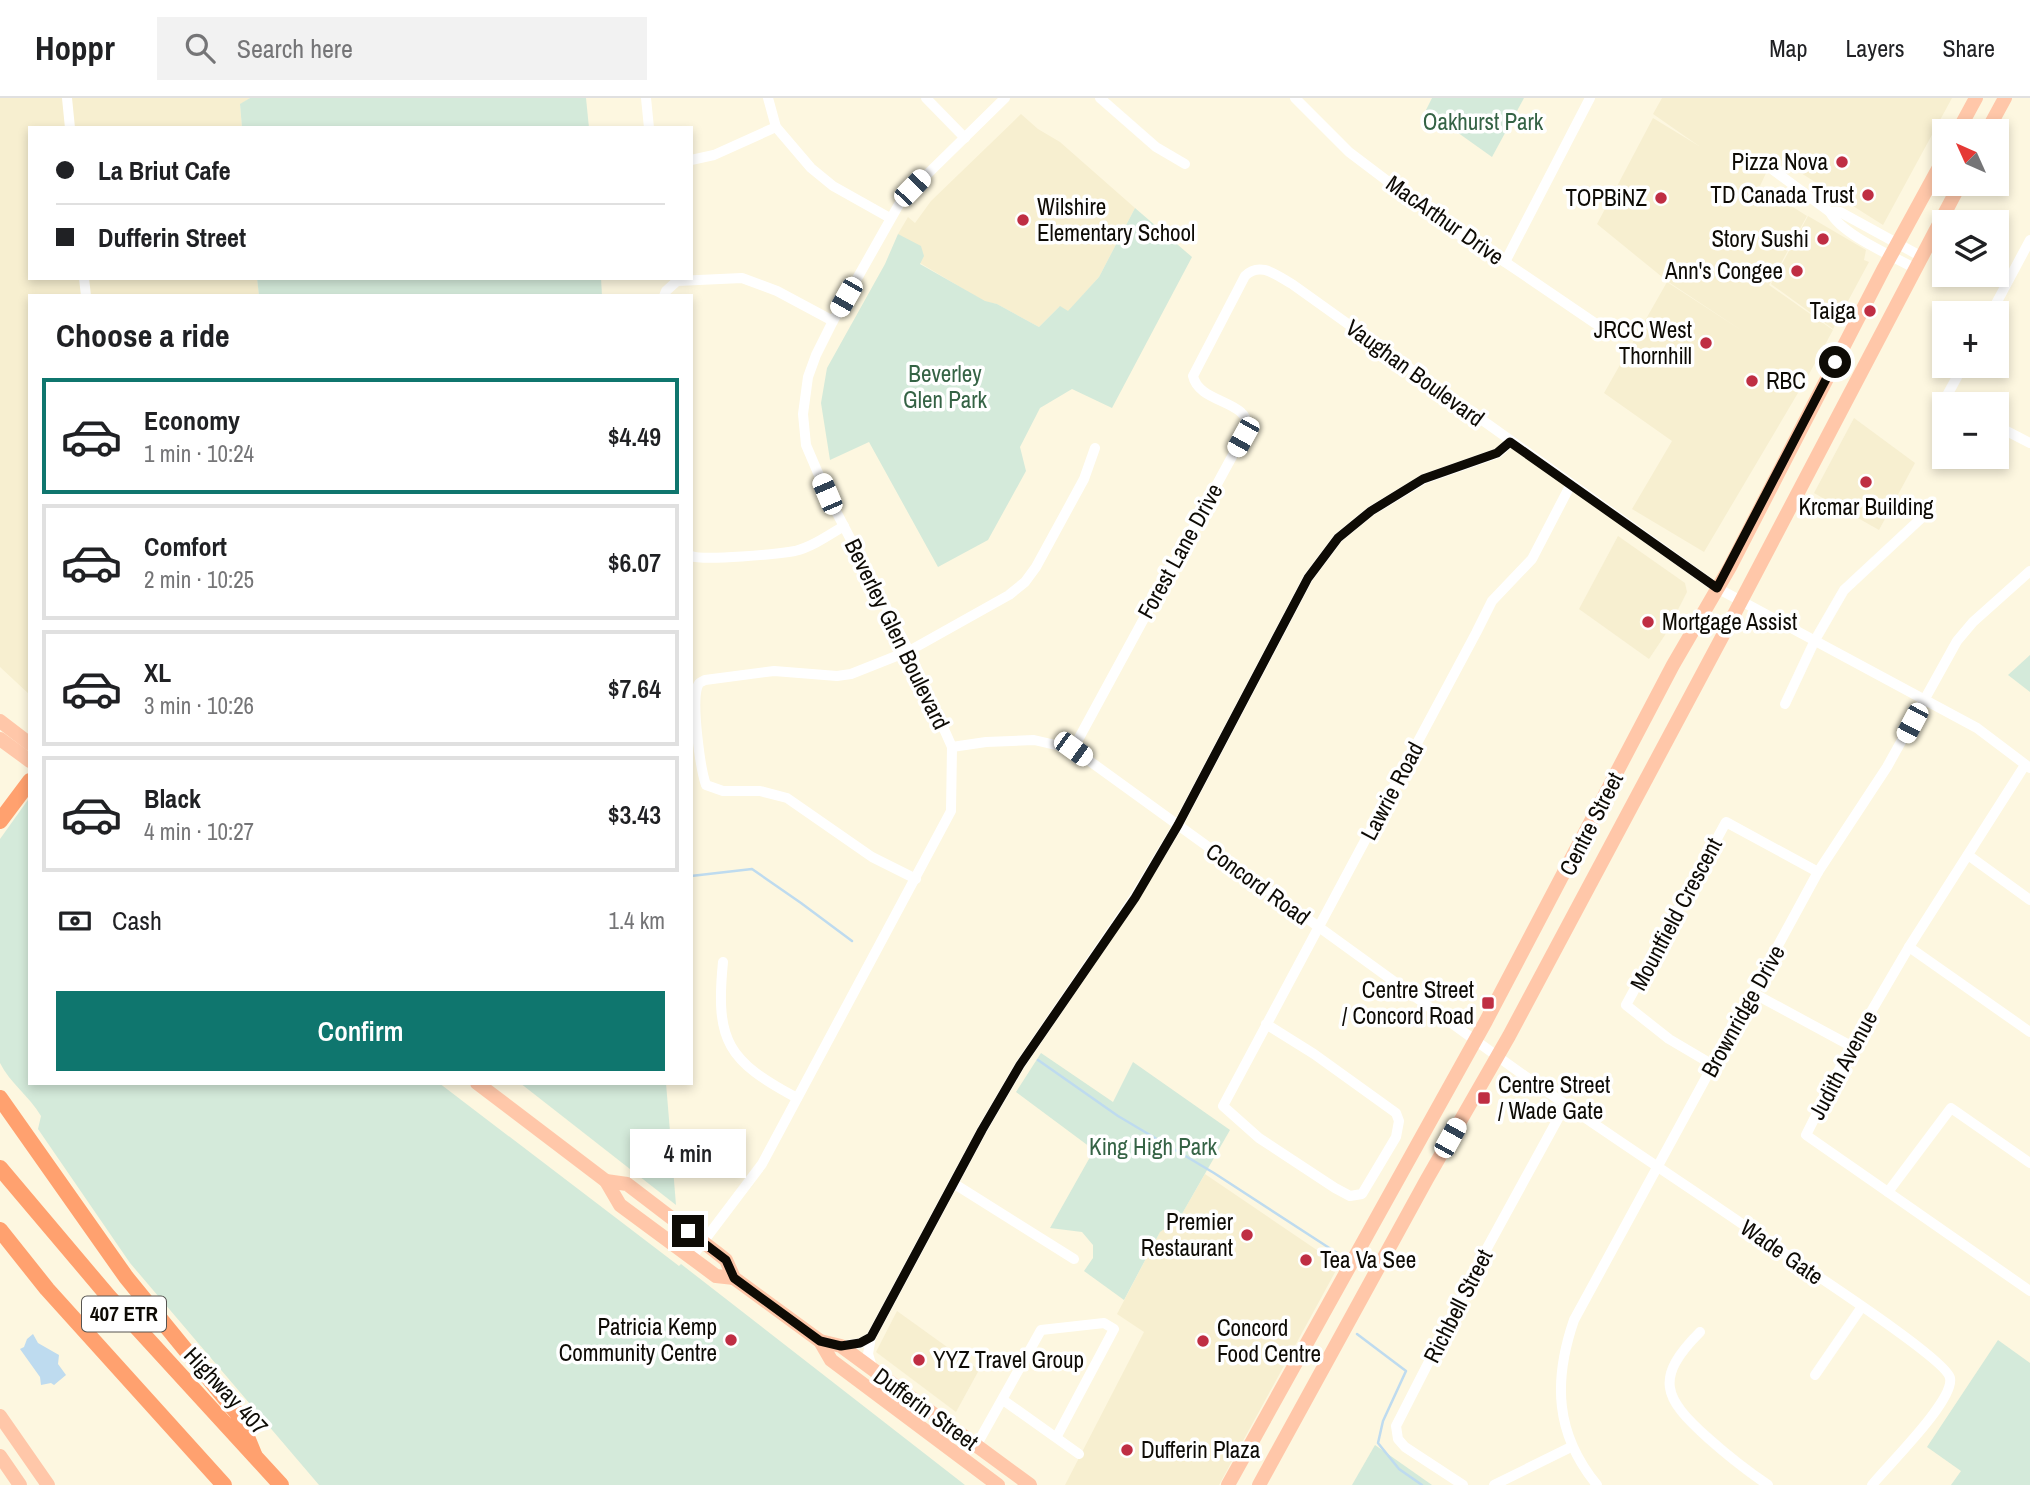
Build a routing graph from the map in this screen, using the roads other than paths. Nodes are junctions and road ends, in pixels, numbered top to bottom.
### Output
1 (67, 98) edge
2 (646, 98) edge
3 (768, 98) edge
4 (926, 98) edge
5 (1005, 98) edge
6 (1100, 98) edge
7 (1295, 98) edge
8 (1590, 98) edge
9 (1976, 98) edge
10 (2005, 98) edge
11 (1965, 119) edge
12 (1994, 119) edge
13 (70, 126) edge
14 (649, 126) edge
15 (776, 127) junction
16 (965, 138) junction
17 (693, 160) edge
18 (1185, 164) dead end
19 (1765, 164) dead end
20 (1932, 180) edge
21 (1954, 196) edge
22 (890, 218) junction
23 (2030, 240) edge
24 (1894, 249) junction
25 (1505, 262) junction
26 (1919, 263) junction
27 (1260, 269) joint
28 (665, 294) edge
29 (1997, 301) edge
30 (833, 321) junction
31 (1605, 330) dead end
32 (2009, 432) edge
33 (1510, 442) junction
34 (2030, 443) edge
35 (1095, 448) dead end
36 (1571, 484) junction
37 (1931, 509) dead end
38 (844, 526) junction
39 (693, 556) edge
40 (2030, 571) edge
41 (1717, 588) junction
42 (1741, 601) junction
43 (1815, 640) junction
44 (909, 651) junction
45 (1925, 698) junction
46 (1785, 704) dead end
47 (0, 721) edge
48 (0, 739) edge
49 (28, 742) edge
50 (952, 747) junction
51 (1073, 749) junction
52 (28, 760) edge
53 (2027, 766) edge
54 (28, 784) edge
55 (0, 821) edge
56 (1178, 825) junction
57 (1968, 855) junction
58 (1818, 872) junction
59 (916, 879) junction
60 (2030, 900) edge
61 (1319, 929) junction
62 (1909, 947) junction
63 (723, 962) dead end
64 (1753, 993) junction
65 (1266, 1024) junction
66 (2030, 1032) edge
67 (1476, 1039) junction
68 (1851, 1046) junction
69 (1497, 1055) junction
70 (1713, 1065) junction
71 (480, 1085) edge
72 (0, 1098) edge
73 (797, 1098) junction
74 (1566, 1104) junction
75 (2030, 1163) edge
76 (1659, 1166) junction
77 (0, 1168) edge
78 (606, 1181) junction
79 (953, 1183) junction
80 (1888, 1192) junction
81 (0, 1230) edge
82 (702, 1242) junction
83 (691, 1258) junction
84 (1074, 1259) dead end
85 (734, 1278) junction
86 (2030, 1291) edge
87 (1861, 1308) junction
88 (1700, 1332) dead end
89 (871, 1337) junction
90 (820, 1341) junction
91 (841, 1346) junction
92 (873, 1370) junction
93 (1815, 1376) dead end
94 (1003, 1400) junction
95 (0, 1416) edge
96 (1058, 1436) junction
97 (976, 1446) junction
98 (1571, 1447) junction
99 (254, 1454) junction
100 (1079, 1454) dead end
101 (0, 1456) edge
102 (978, 1470) junction
103 (20, 1485) edge
104 (48, 1485) edge
105 (224, 1485) edge
106 (281, 1485) edge
107 (998, 1485) edge
108 (1004, 1485) edge
109 (1030, 1485) edge
110 (1228, 1485) edge
111 (1259, 1485) edge
112 (1463, 1485) edge
113 (1494, 1485) edge
114 (1597, 1485) edge
115 (1768, 1485) edge
116 (1872, 1485) edge

1 - 13 street
2 - 14 street
3 - 15 street
4 - 16 street
5 - 16 street, Beverley Glen Boulevard
6 - 18 street
7 - 25 street, MacArthur Drive
8 - 25 street
9 - 11 main road
10 - 12 main road
15 - 17 street
15 - 22 street
16 - 22 street, Beverley Glen Boulevard
19 - 24 street
20 - 24 main road, Centre Street
21 - 26 main road, Centre Street
22 - 30 street, Beverley Glen Boulevard
23 - 29 street
24 - 26 street
24 - 41 main road, Centre Street
25 - 31 street, MacArthur Drive
26 - 42 main road, Centre Street
27 - 33 street, Vaughan Boulevard
27 - 51 street, Forest Lane Drive
28 - 30 street
30 - 38 street, Beverley Glen Boulevard
32 - 34 street
33 - 36 street, Vaughan Boulevard
33 - 56 street
35 - 44 street
36 - 41 street, Vaughan Boulevard
36 - 61 street, Lawrie Road
37 - 43 street
38 - 39 street
38 - 44 street, Beverley Glen Boulevard
40 - 45 street, Brownridge Drive
41 - 42 street, Vaughan Boulevard
41 - 67 main road, Centre Street
42 - 43 street, Vaughan Boulevard
42 - 69 main road, Centre Street
43 - 45 street, Vaughan Boulevard
43 - 46 street
44 - 50 street, Beverley Glen Boulevard
44 - 59 street
45 - 53 street, Vaughan Boulevard
45 - 58 street, Brownridge Drive
47 - 49 main road
48 - 52 main road
50 - 51 street, Concord Road
50 - 59 street, Beverley Glen Boulevard
51 - 56 street, Concord Road
53 - 57 street, Judith Avenue
54 - 55 highway
56 - 61 street, Concord Road
56 - 79 street
57 - 60 street
57 - 62 street, Judith Avenue
58 - 64 street, Brownridge Drive
58 - 70 street, Mountfield Crescent
59 - 73 street, Beverley Glen Boulevard
61 - 65 street, Lawrie Road
61 - 67 street, Concord Road
62 - 66 street
62 - 68 street, Judith Avenue
63 - 73 street
64 - 68 street
64 - 70 street, Brownridge Drive
65 - 65 street, Lawrie Road
67 - 69 street, Concord Road
67 - 110 main road, Centre Street
68 - 80 street, Judith Avenue
69 - 74 street, Wade Gate
69 - 111 main road, Centre Street
70 - 76 street, Brownridge Drive
71 - 78 main road, Dufferin Street
72 - 99 highway
73 - 82 street, Beverley Glen Boulevard
74 - 76 street, Wade Gate
74 - 112 street, Richbell Street
75 - 80 street
76 - 87 street, Wade Gate
76 - 98 street, Brownridge Drive
77 - 99 highway, Highway 407 / 407 ETR
78 - 82 main road, Dufferin Street
78 - 83 main road, Dufferin Street
79 - 84 street
79 - 89 street
80 - 86 street, Judith Avenue
81 - 105 highway, 407 ETR
82 - 83 street, Beverley Glen Boulevard
82 - 85 main road, Dufferin Street
83 - 85 main road, Dufferin Street
85 - 90 main road, Dufferin Street
87 - 93 street
87 - 116 street, Wade Gate
88 - 115 street
89 - 91 street
89 - 92 street
90 - 91 main road, Dufferin Street
90 - 102 main road, Dufferin Street
91 - 92 main road, Dufferin Street
92 - 97 main road, Dufferin Street
94 - 96 street
94 - 96 street
94 - 97 street
95 - 104 main road
96 - 100 street
97 - 109 main road, Dufferin Street
98 - 113 street
98 - 114 street, Brownridge Drive
99 - 106 highway, Highway 407 / 407 ETR
101 - 103 main road
102 - 107 main road, Dufferin Street
102 - 108 main road

